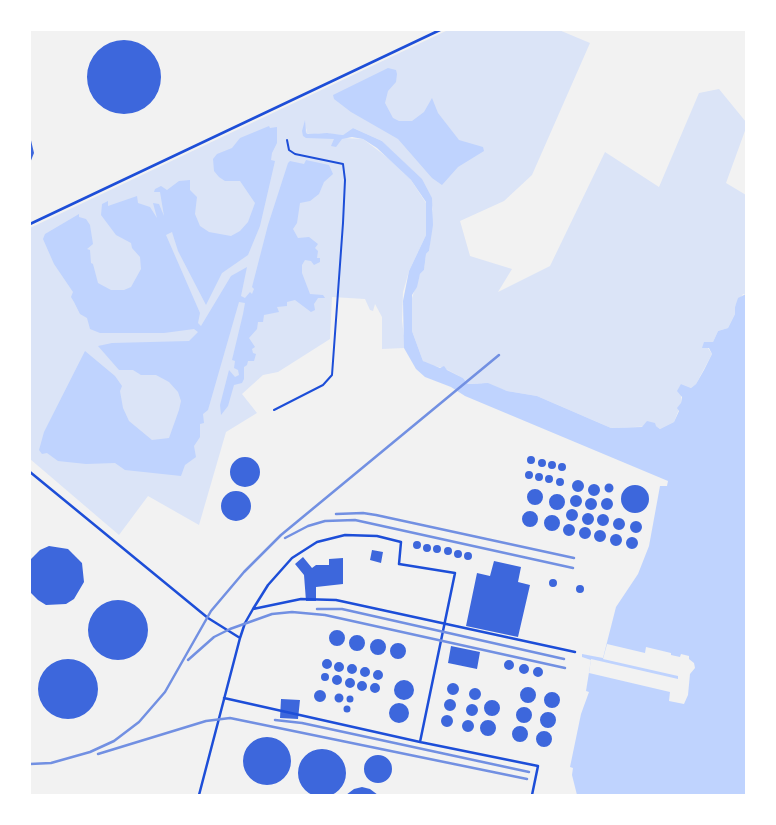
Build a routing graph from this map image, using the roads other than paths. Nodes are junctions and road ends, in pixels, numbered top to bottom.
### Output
1 (440, 30) edge
2 (30, 224) edge
3 (30, 472) edge
4 (253, 609) junction
5 (445, 624) junction
6 (240, 638) junction
7 (575, 652) dead end
8 (224, 698) junction
9 (420, 742) junction
10 (198, 795) edge
11 (532, 795) edge

1 - 2 lane
3 - 6 lane
4 - 5 lane
4 - 5 lane
4 - 6 lane
5 - 7 lane
5 - 9 lane
6 - 8 lane
8 - 9 lane
8 - 10 lane
9 - 11 lane

